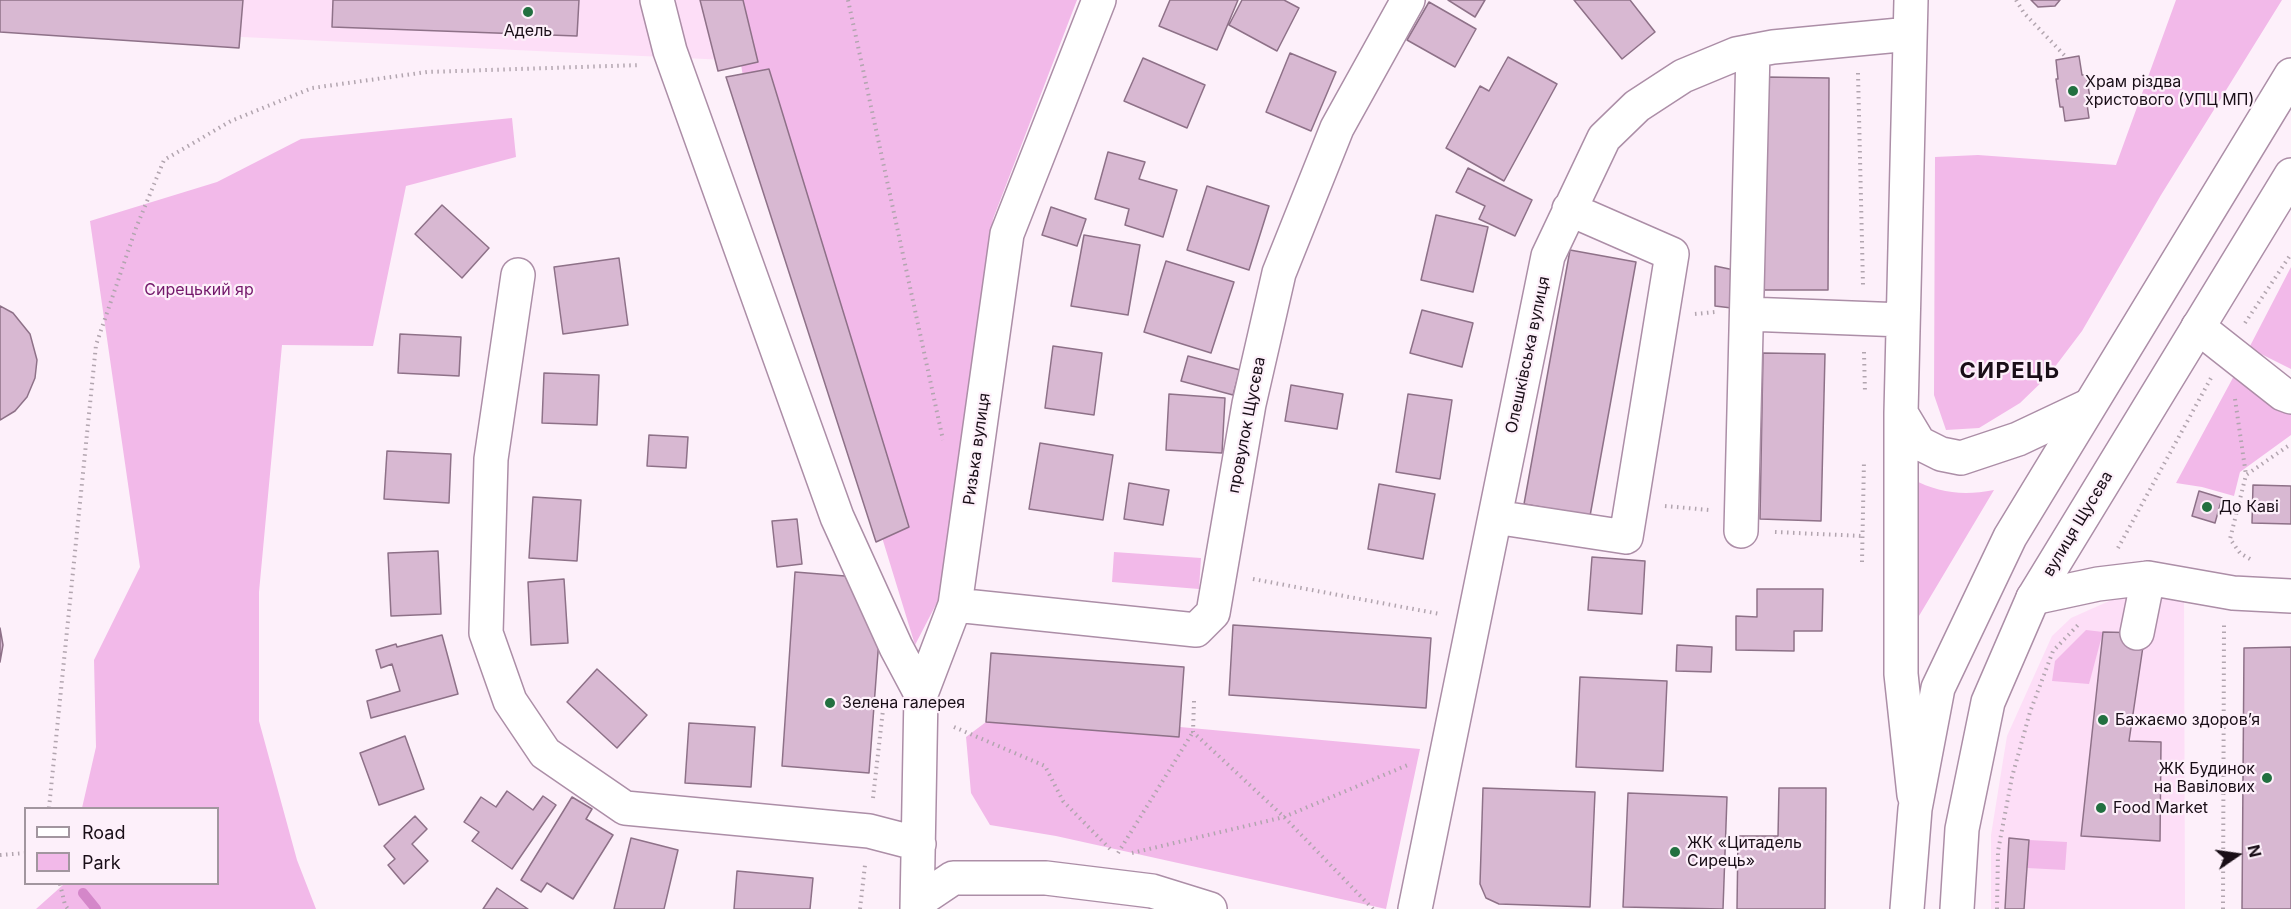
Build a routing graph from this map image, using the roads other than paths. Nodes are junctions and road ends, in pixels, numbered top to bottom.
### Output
1 (657, 0) edge
2 (1100, 0) edge
3 (1408, 0) edge
4 (1911, 0) edge
5 (1910, 34) junction
6 (1753, 51) junction
7 (2291, 75) edge
8 (2286, 193) edge
9 (1569, 209) junction
10 (518, 274) dead end
11 (1747, 314) junction
12 (1903, 320) junction
13 (2198, 327) junction
14 (2291, 397) edge
15 (2088, 406) junction
16 (1901, 413) junction
17 (1495, 518) junction
18 (1741, 531) road end
19 (2148, 578) junction
20 (2291, 596) edge
21 (2033, 598) junction
22 (955, 605) junction
23 (2137, 633) dead end
24 (921, 694) junction
25 (1915, 809) junction
26 (919, 843) junction
27 (1152, 900) edge
28 (918, 905) edge
29 (1210, 909) edge
30 (1414, 909) edge
31 (1907, 909) edge
32 (1957, 909) edge

1 - 24 street
2 - 22 street, Ризька вулиця
3 - 22 street, провулок Щусєва
4 - 5 street
5 - 6 street, Олешківська вулиця
5 - 12 street
6 - 9 street, Олешківська вулиця
6 - 11 street
7 - 15 street
8 - 13 street, вулиця Щусєва
9 - 17 street, Олешківська вулиця
9 - 17 street
10 - 26 street
11 - 12 street
11 - 18 street
12 - 16 street
13 - 14 street
13 - 21 street, вулиця Щусєва
15 - 16 street
15 - 25 street
16 - 25 street
17 - 30 street, Олешківська вулиця
19 - 20 street
19 - 21 street
19 - 23 street
21 - 32 street, вулиця Щусєва
22 - 24 street, Ризька вулиця
24 - 26 street, Ризька вулиця
25 - 31 street
26 - 28 street, Ризька вулиця
27 - 28 street
27 - 29 street

